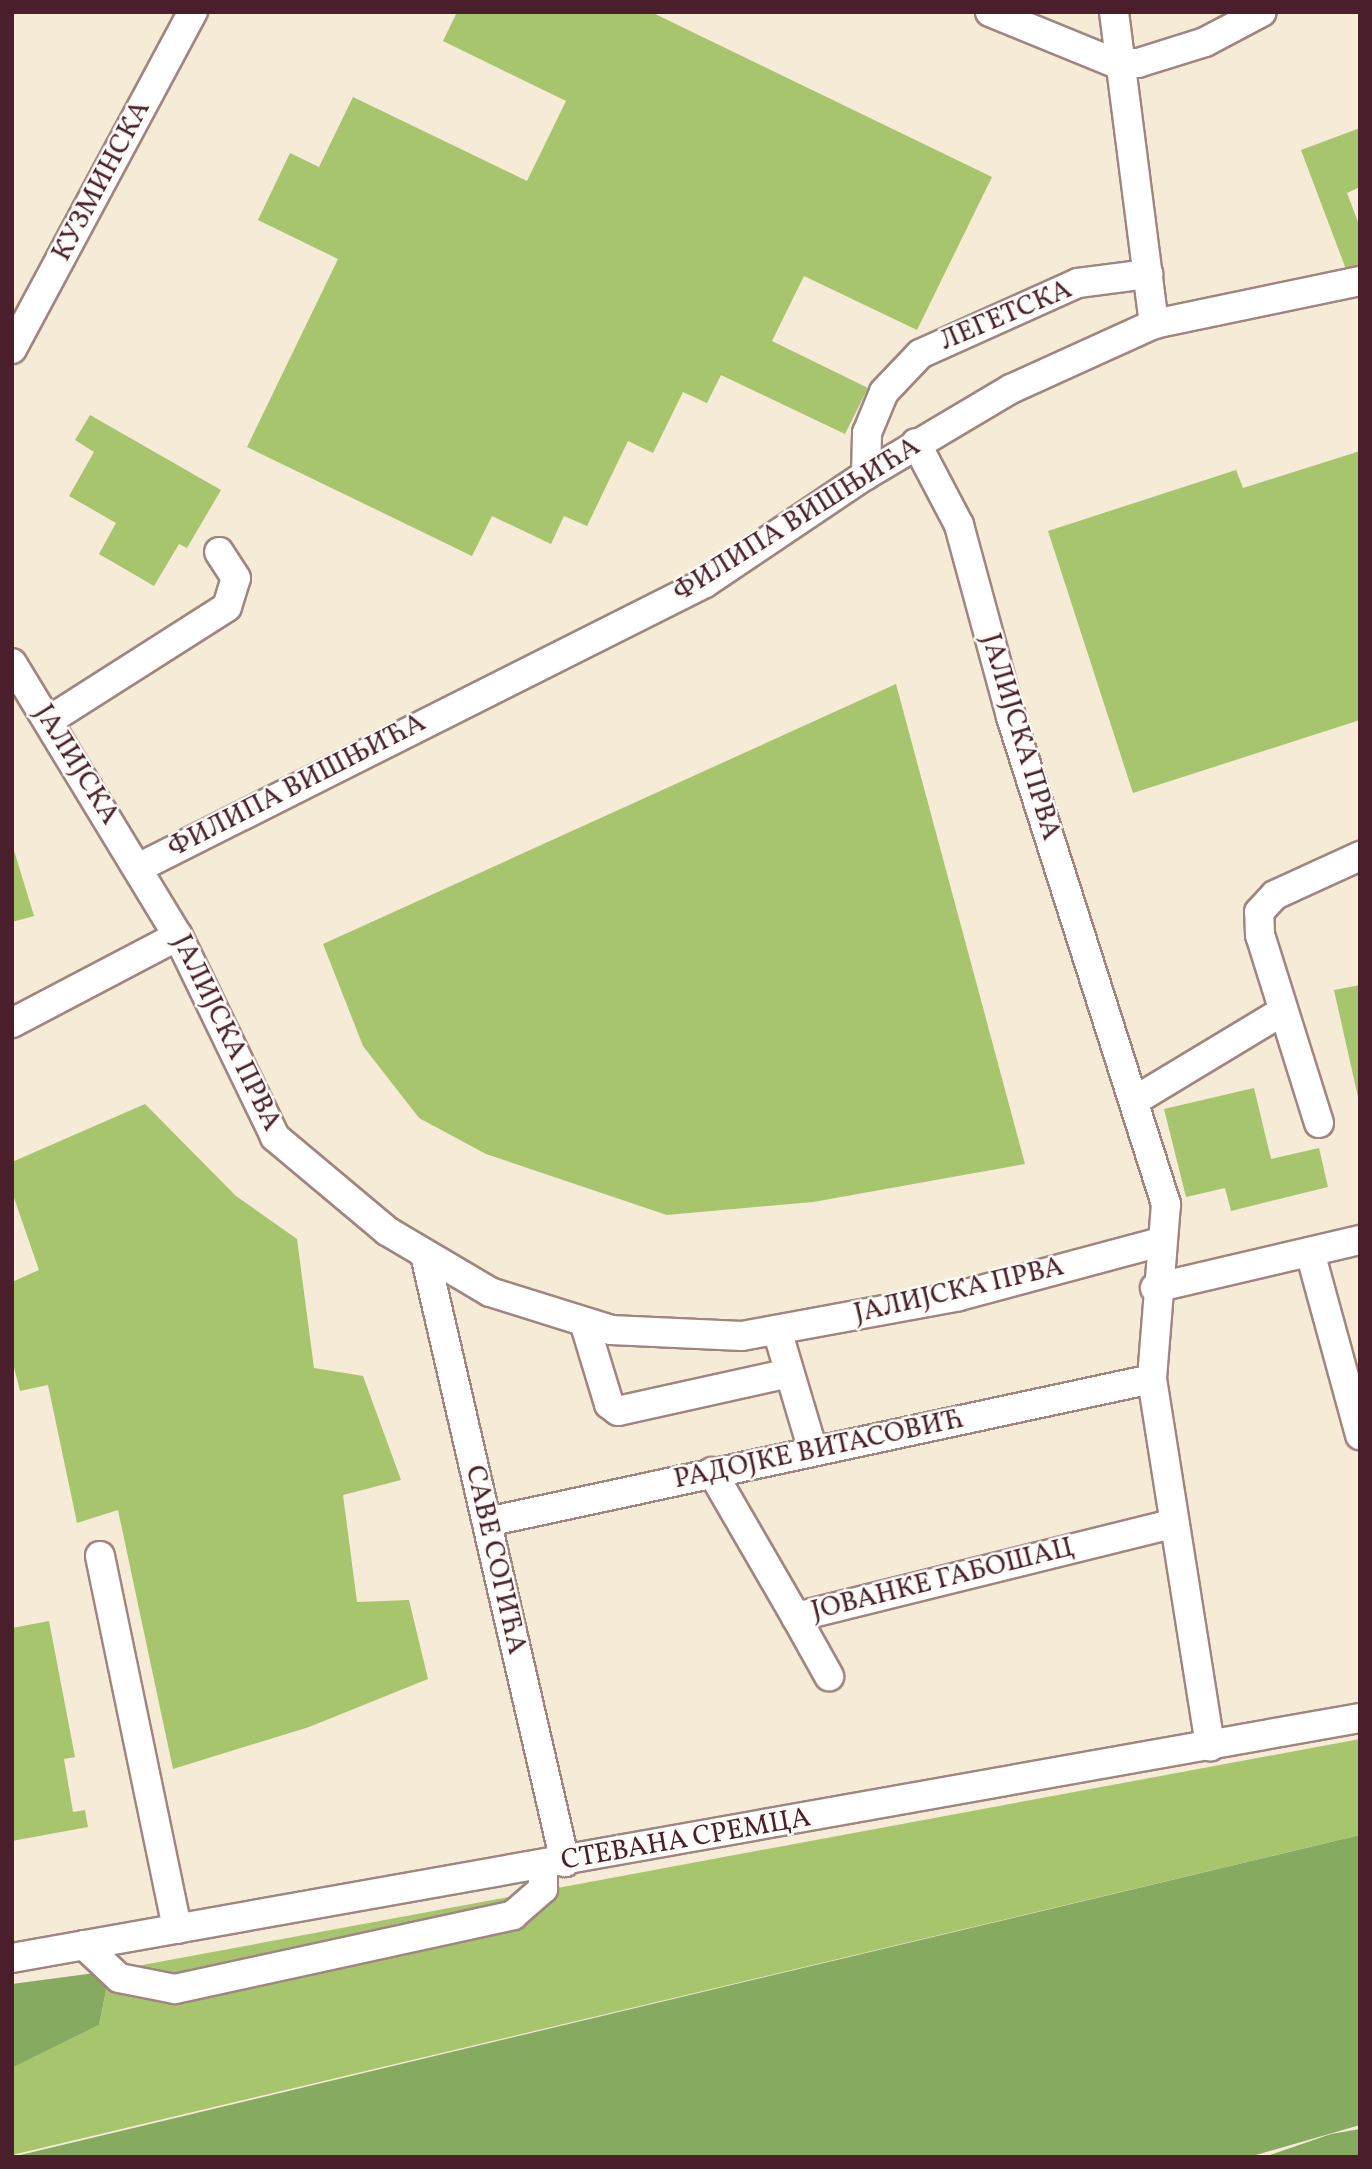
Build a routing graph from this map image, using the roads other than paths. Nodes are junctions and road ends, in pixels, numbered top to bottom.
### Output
1 (192, 12) edge
2 (990, 12) edge
3 (1114, 12) edge
4 (1262, 12) edge
5 (1119, 62) junction
6 (1148, 274) junction
7 (1360, 281) edge
8 (1154, 324) junction
9 (12, 349) edge
10 (916, 443) junction
11 (866, 475) junction
12 (219, 552) dead end
13 (12, 663) edge
14 (48, 721) junction
15 (1360, 856) edge
16 (139, 867) junction
17 (178, 936) junction
18 (1283, 1011) junction
19 (12, 1023) edge
20 (1134, 1101) junction
21 (1319, 1123) dead end
22 (1360, 1240) edge
23 (1160, 1242) junction
24 (1310, 1252) junction
25 (426, 1259) junction
26 (1155, 1288) junction
27 (585, 1325) junction
28 (777, 1330) junction
29 (789, 1373) junction
30 (1152, 1379) junction
31 (1360, 1435) edge
32 (813, 1451) junction
33 (712, 1472) junction
34 (486, 1522) junction
35 (1171, 1524) junction
36 (100, 1556) dead end
37 (796, 1617) junction
38 (829, 1676) dead end
39 (1360, 1718) edge
40 (1210, 1746) junction
41 (554, 1863) junction
42 (177, 1929) junction
43 (84, 1945) junction
44 (12, 1958) edge

1 - 9 street, КУЗМИНСКА
2 - 5 street
3 - 5 street
4 - 5 street
5 - 6 street
6 - 8 street
6 - 11 street, ЛЕГЕТСКА
7 - 8 street, ФИЛИПА ВИШЊИЋА
8 - 10 street, ФИЛИПА ВИШЊИЋА
10 - 11 street, ФИЛИПА ВИШЊИЋА
10 - 20 street, ЈАЛИЈСКА ПРВА
11 - 16 street, ФИЛИПА ВИШЊИЋА
12 - 14 street
13 - 14 street, ЈАЛИЈСКА
14 - 16 street, ЈАЛИЈСКА
15 - 18 street
16 - 17 street, ЈАЛИЈСКА ПРВА
17 - 19 street
17 - 25 street, ЈАЛИЈСКА ПРВА
18 - 20 street
18 - 21 street
20 - 23 street, ЈАЛИЈСКА ПРВА
22 - 24 street
23 - 26 street
23 - 28 street, ЈАЛИЈСКА ПРВА
24 - 26 street
24 - 31 street
25 - 27 street, ЈАЛИЈСКА ПРВА
25 - 34 street, САВЕ СОГИЋА
26 - 30 street
27 - 28 street, ЈАЛИЈСКА ПРВА
27 - 29 street
28 - 29 street
29 - 32 street
30 - 32 street, РАДОЈКЕ ВИТАСОВИЋ
30 - 35 street
32 - 33 street, РАДОЈКЕ ВИТАСОВИЋ
33 - 34 street, РАДОЈКЕ ВИТАСОВИЋ
33 - 37 street, ЈОВАНКЕ ГАБОШАЦ
34 - 41 street, САВЕ СОГИЋА
35 - 37 street, ЈОВАНКЕ ГАБОШАЦ
35 - 40 street
36 - 42 street
37 - 38 street
39 - 40 street, СТЕВАНА СРЕМЦА
40 - 41 street, СТЕВАНА СРЕМЦА
41 - 42 street, СТЕВАНА СРЕМЦА
41 - 43 street
42 - 43 street, СТЕВАНА СРЕМЦА
43 - 44 street, СТЕВАНА СРЕМЦА

